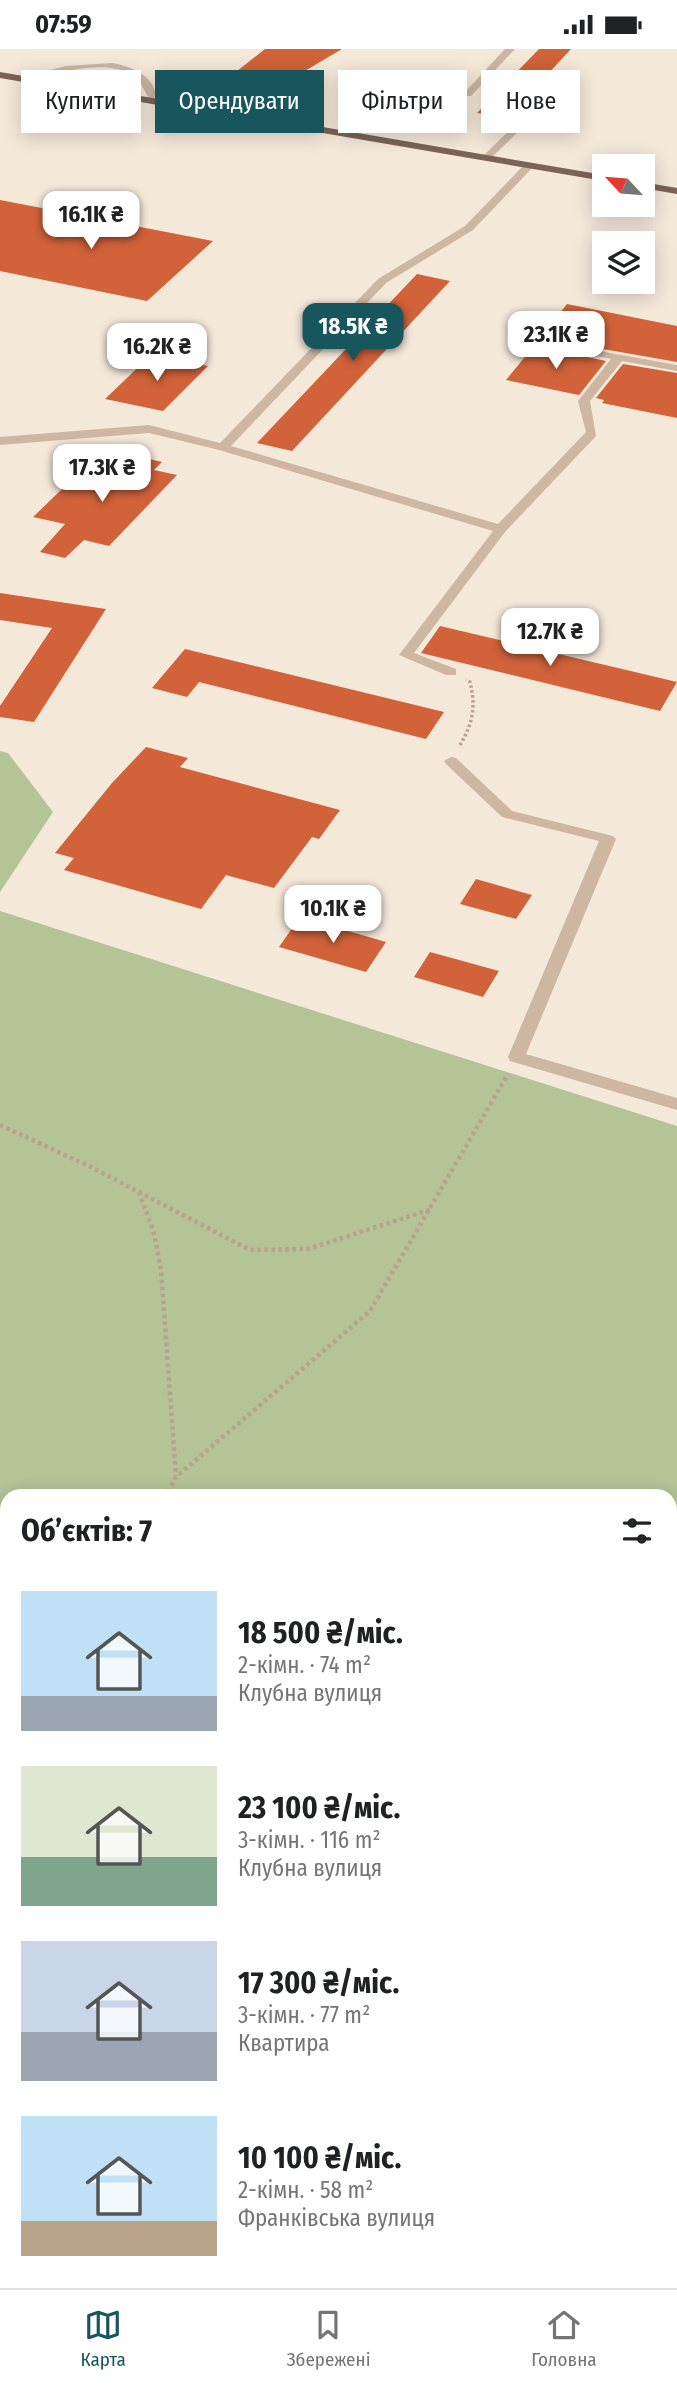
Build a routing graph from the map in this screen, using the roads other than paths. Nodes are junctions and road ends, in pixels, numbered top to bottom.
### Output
1 (510, 49) edge
2 (71, 70) edge
3 (124, 70) edge
4 (0, 75) edge
5 (141, 75) edge
6 (21, 78) edge
7 (468, 94) dead end
8 (141, 98) edge
9 (154, 100) junction
10 (512, 133) edge
11 (486, 158) junction
12 (530, 165) junction
13 (592, 176) edge
14 (655, 187) edge
15 (677, 191) edge
16 (537, 341) dead end
17 (618, 358) junction
18 (677, 369) edge
19 (0, 441) edge
20 (223, 447) junction
21 (501, 529) junction
22 (451, 672) road end
23 (451, 761) road end
24 (677, 1104) edge

1 - 7 street
2 - 3 street
4 - 6 main road
5 - 9 street
8 - 9 main road
9 - 11 main road
10 - 11 street
11 - 12 main road
12 - 13 main road
12 - 20 street
14 - 15 main road
16 - 17 street
17 - 18 street
17 - 21 street
19 - 20 street
20 - 21 street
21 - 22 street
23 - 24 street

